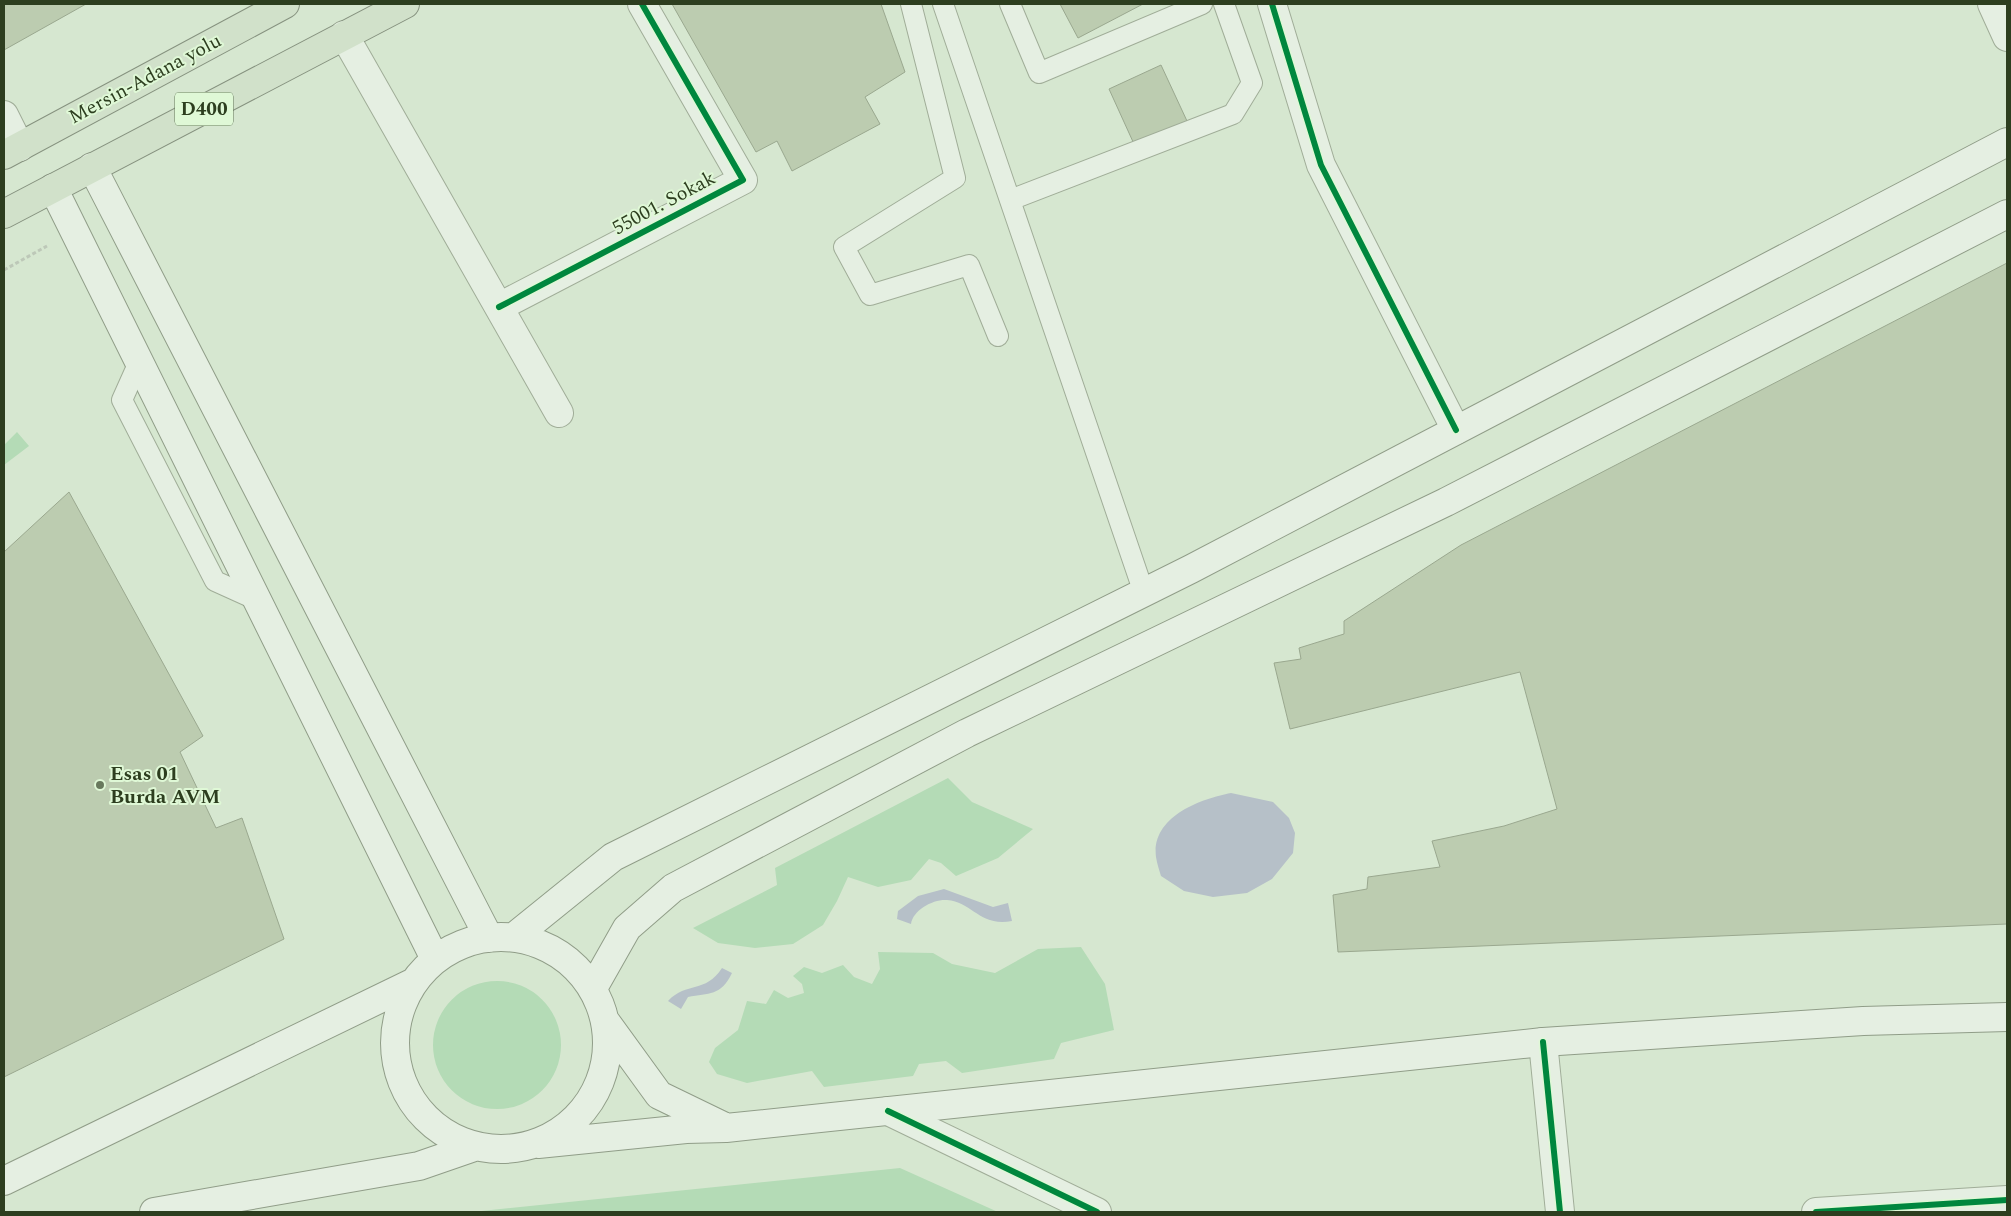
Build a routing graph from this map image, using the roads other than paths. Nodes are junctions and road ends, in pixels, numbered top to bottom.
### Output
1 (285, 4) edge
2 (405, 4) edge
3 (642, 4) edge
4 (911, 4) edge
5 (1010, 4) edge
6 (1202, 4) edge
7 (1224, 4) edge
8 (1272, 4) edge
9 (1992, 4) edge
10 (950, 6) edge
11 (344, 36) junction
12 (2007, 36) edge
13 (4, 115) edge
14 (2007, 142) edge
15 (12, 151) edge
16 (92, 167) junction
17 (53, 188) junction
18 (1010, 200) junction
19 (4, 214) edge
20 (2007, 214) edge
21 (499, 307) junction
22 (998, 336) dead end
23 (559, 413) dead end
24 (1456, 430) junction
25 (1144, 593) junction
26 (501, 937) junction
27 (435, 959) junction
28 (412, 983) junction
29 (593, 988) junction
30 (2007, 1017) edge
31 (606, 1022) junction
32 (1543, 1042) junction
33 (888, 1110) junction
34 (726, 1128) junction
35 (538, 1144) junction
36 (474, 1147) junction
37 (4, 1181) edge
38 (2007, 1200) edge
39 (154, 1212) edge
40 (1097, 1212) edge
41 (1560, 1212) edge
42 (1816, 1212) edge

1 - 15 highway, Mersin-Adana yolu / D400
2 - 11 highway, D400
3 - 21 main road, 55001. Sokak
4 - 22 lane
5 - 6 lane
7 - 18 lane
8 - 24 main road
9 - 12 main road
10 - 18 lane
11 - 16 highway, D400
11 - 21 main road
13 - 15 main road
14 - 24 main road
16 - 17 highway, D400
16 - 26 main road
17 - 19 highway, D400
17 - 27 main road
18 - 25 lane
20 - 29 main road
21 - 23 main road
24 - 25 main road
25 - 26 main road
26 - 27 main road
26 - 29 main road
27 - 28 main road
28 - 36 main road
28 - 37 main road
29 - 31 main road
30 - 32 main road
31 - 34 main road
31 - 35 main road
32 - 33 main road
32 - 41 main road
33 - 34 main road
33 - 40 main road
34 - 35 main road
35 - 36 main road
36 - 39 main road
38 - 42 main road

